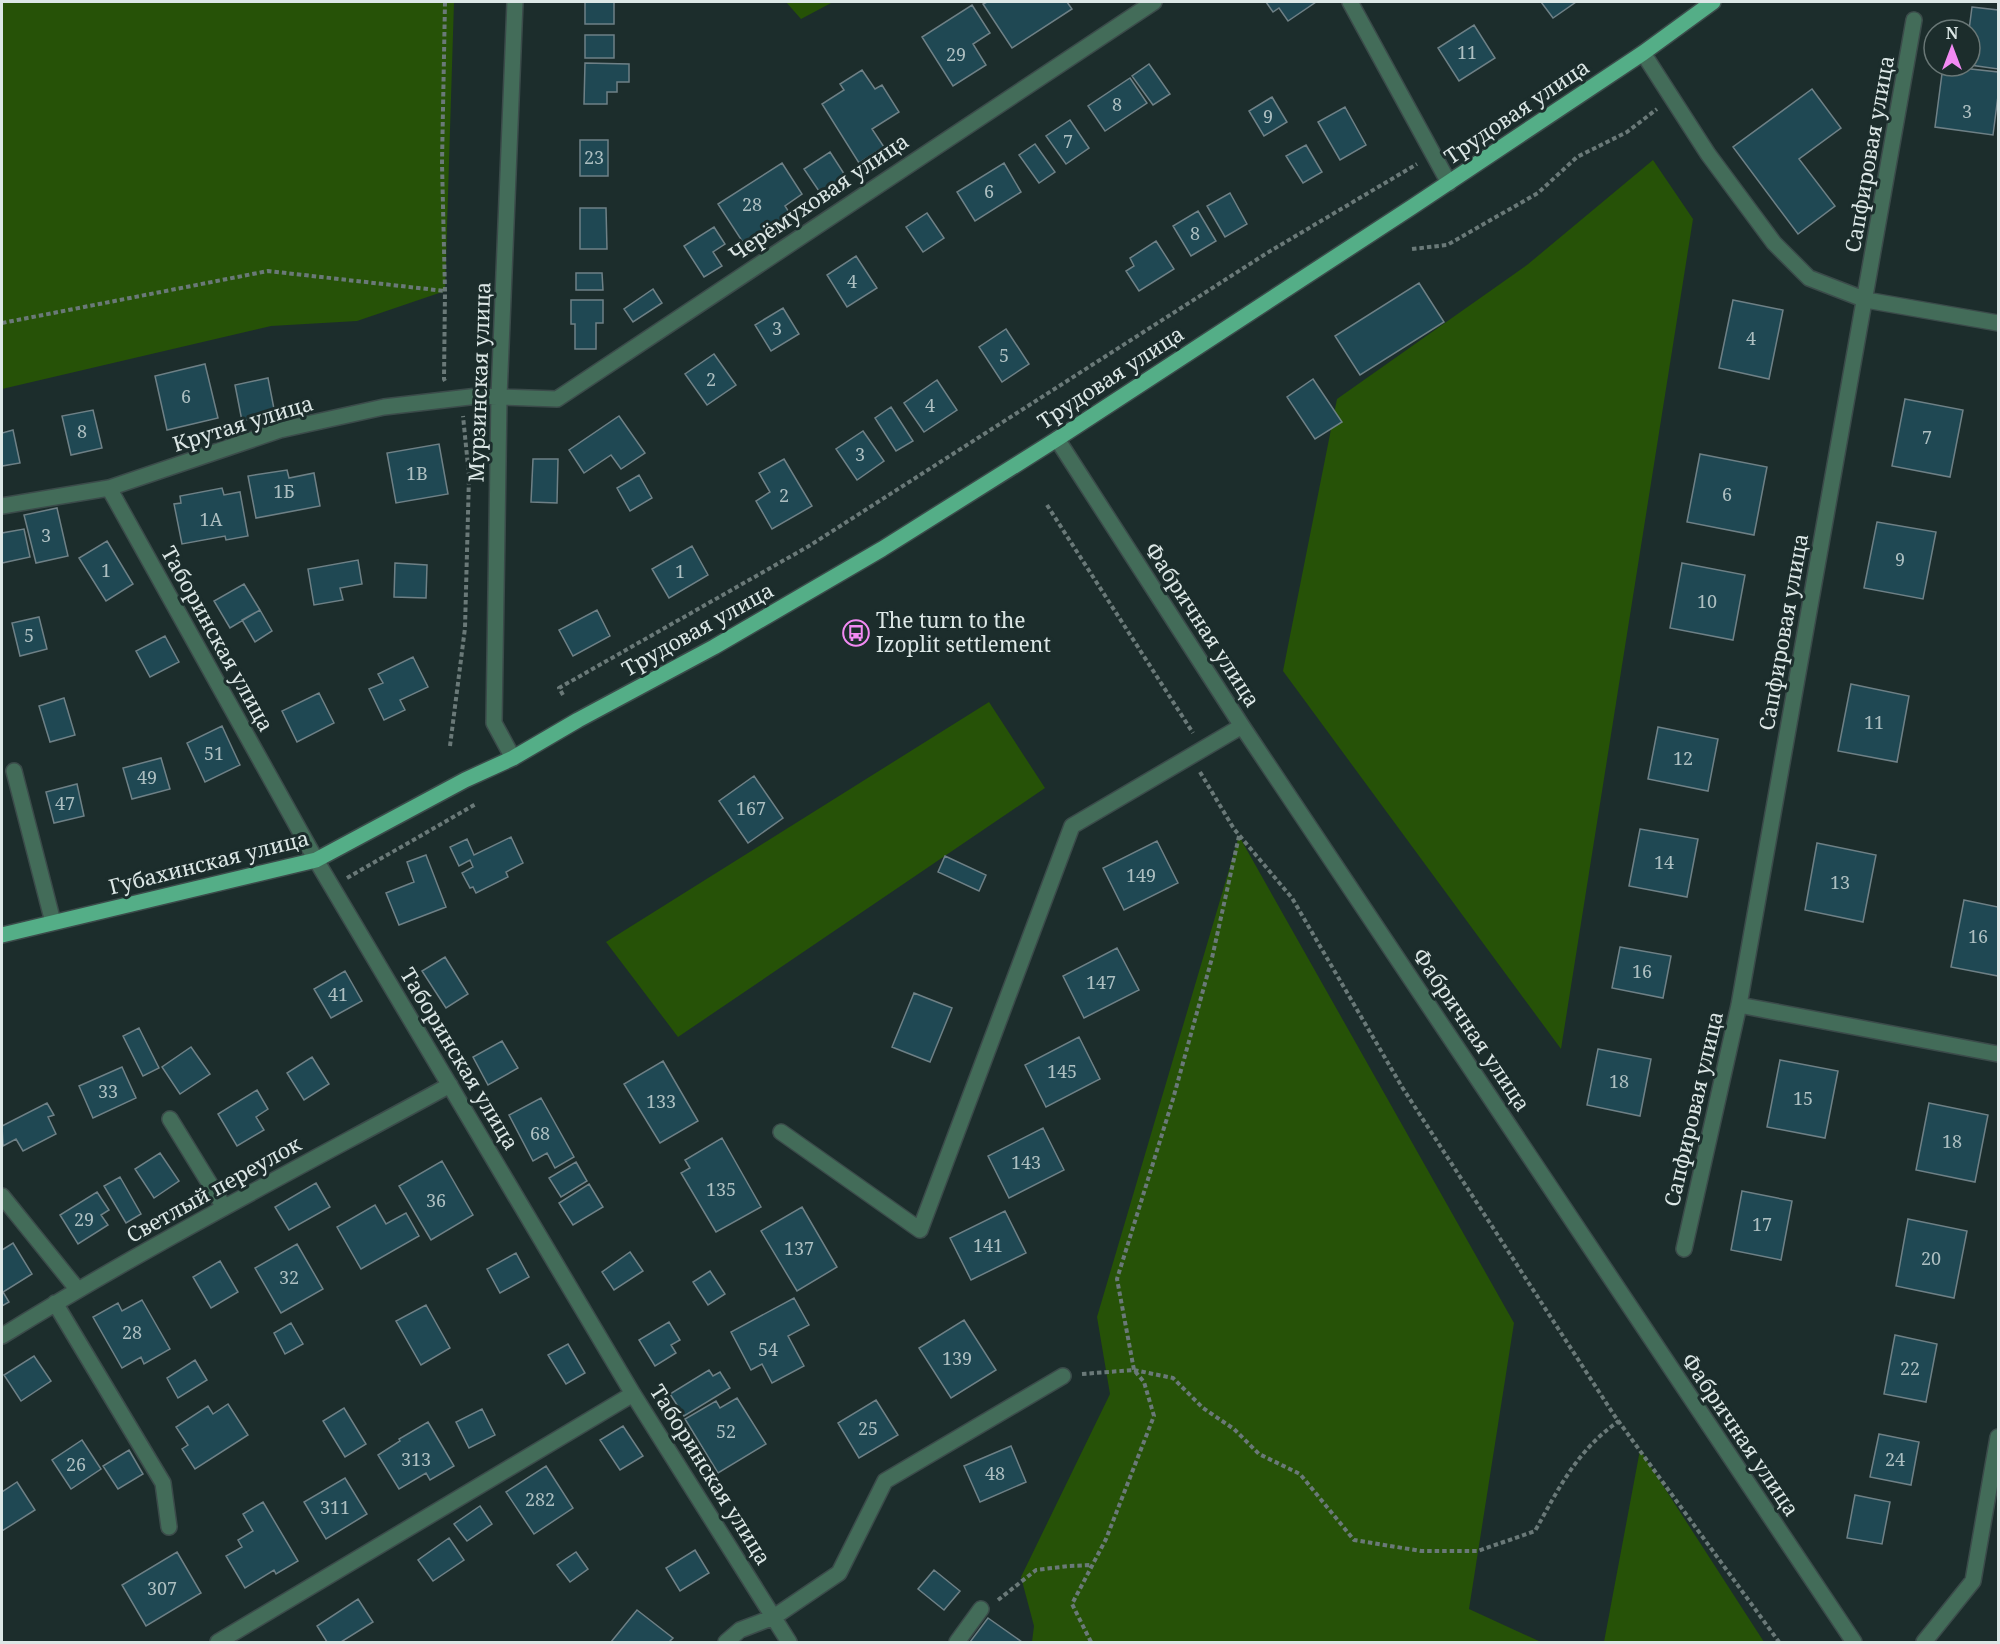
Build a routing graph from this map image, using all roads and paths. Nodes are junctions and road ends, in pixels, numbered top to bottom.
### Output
1 (445, 2) edge
2 (515, 2) edge
3 (1154, 2) edge
4 (1350, 2) edge
5 (1713, 2) edge
6 (1914, 20) dead end
7 (1643, 53) junction
8 (1672, 97) junction
9 (1432, 155) junction
10 (1449, 183) junction
11 (1412, 249) dead end
12 (445, 291) junction
13 (1866, 300) junction
14 (2, 322) edge
15 (1998, 323) edge
16 (449, 386) dead end
17 (478, 396) junction
18 (499, 396) junction
19 (1057, 438) junction
20 (109, 489) junction
21 (1047, 505) dead end
22 (2, 506) edge
23 (563, 695) dead end
24 (1242, 726) junction
25 (450, 746) dead end
26 (1190, 757) junction
27 (513, 758) junction
28 (14, 771) dead end
29 (476, 804) dead end
30 (1239, 836) dead end
31 (316, 860) junction
32 (332, 886) junction
33 (53, 922) junction
34 (2, 935) edge
35 (1739, 1005) junction
36 (1998, 1054) edge
37 (450, 1085) junction
38 (170, 1119) dead end
39 (781, 1132) dead end
40 (2, 1196) edge
41 (224, 1207) junction
42 (1684, 1249) dead end
43 (78, 1290) junction
44 (55, 1303) junction
45 (2, 1336) edge
46 (1134, 1370) junction
47 (1063, 1376) joint
48 (633, 1394) junction
49 (1619, 1421) junction
50 (1998, 1437) edge
51 (169, 1527) dead end
52 (1092, 1565) junction
53 (981, 1610) joint
54 (774, 1617) junction
55 (218, 1642) edge
56 (726, 1642) edge
57 (789, 1642) edge
58 (957, 1642) edge
59 (1090, 1642) edge
60 (1779, 1642) edge
61 (1854, 1642) edge
62 (1924, 1642) edge

1 - 12 path
2 - 18 street, Мурзинская улица
3 - 18 street, Черёмуховая улица
4 - 9 street
5 - 7 main road, Трудовая улица
6 - 13 street, Сапфировая улица
7 - 8 street
7 - 10 main road, Трудовая улица
8 - 11 path
8 - 13 street
9 - 10 street
9 - 23 path
10 - 19 main road, Трудовая улица
12 - 14 path
12 - 16 path
13 - 15 street
13 - 35 street, Сапфировая улица
17 - 18 street, Крутая улица
17 - 20 street, Крутая улица
17 - 25 path
18 - 27 street, Мурзинская улица
19 - 24 street, Фабричная улица
19 - 27 main road, Трудовая улица
20 - 22 street, Крутая улица
20 - 31 street, Таборинская улица
21 - 26 path
24 - 26 street
24 - 61 street, Фабричная улица
26 - 39 street
26 - 49 path
27 - 31 main road, Губахинская улица
28 - 33 street
29 - 32 path
30 - 46 path
31 - 32 street, Таборинская улица
31 - 33 main road, Губахинская улица
32 - 37 street, Таборинская улица
33 - 34 main road, Губахинская улица
35 - 36 street
35 - 42 street, Сапфировая улица
37 - 41 street, Светлый переулок
37 - 48 street, Таборинская улица
38 - 41 street
40 - 43 street
41 - 43 street, Светлый переулок
43 - 44 street, Светлый переулок
44 - 45 street, Светлый переулок
44 - 51 street
46 - 47 path
46 - 49 path
46 - 52 path
47 - 54 street
48 - 54 street, Таборинская улица
48 - 55 street
49 - 60 path
50 - 62 street
52 - 53 path
52 - 59 path
53 - 58 street
54 - 56 street
54 - 57 street, Таборинская улица

